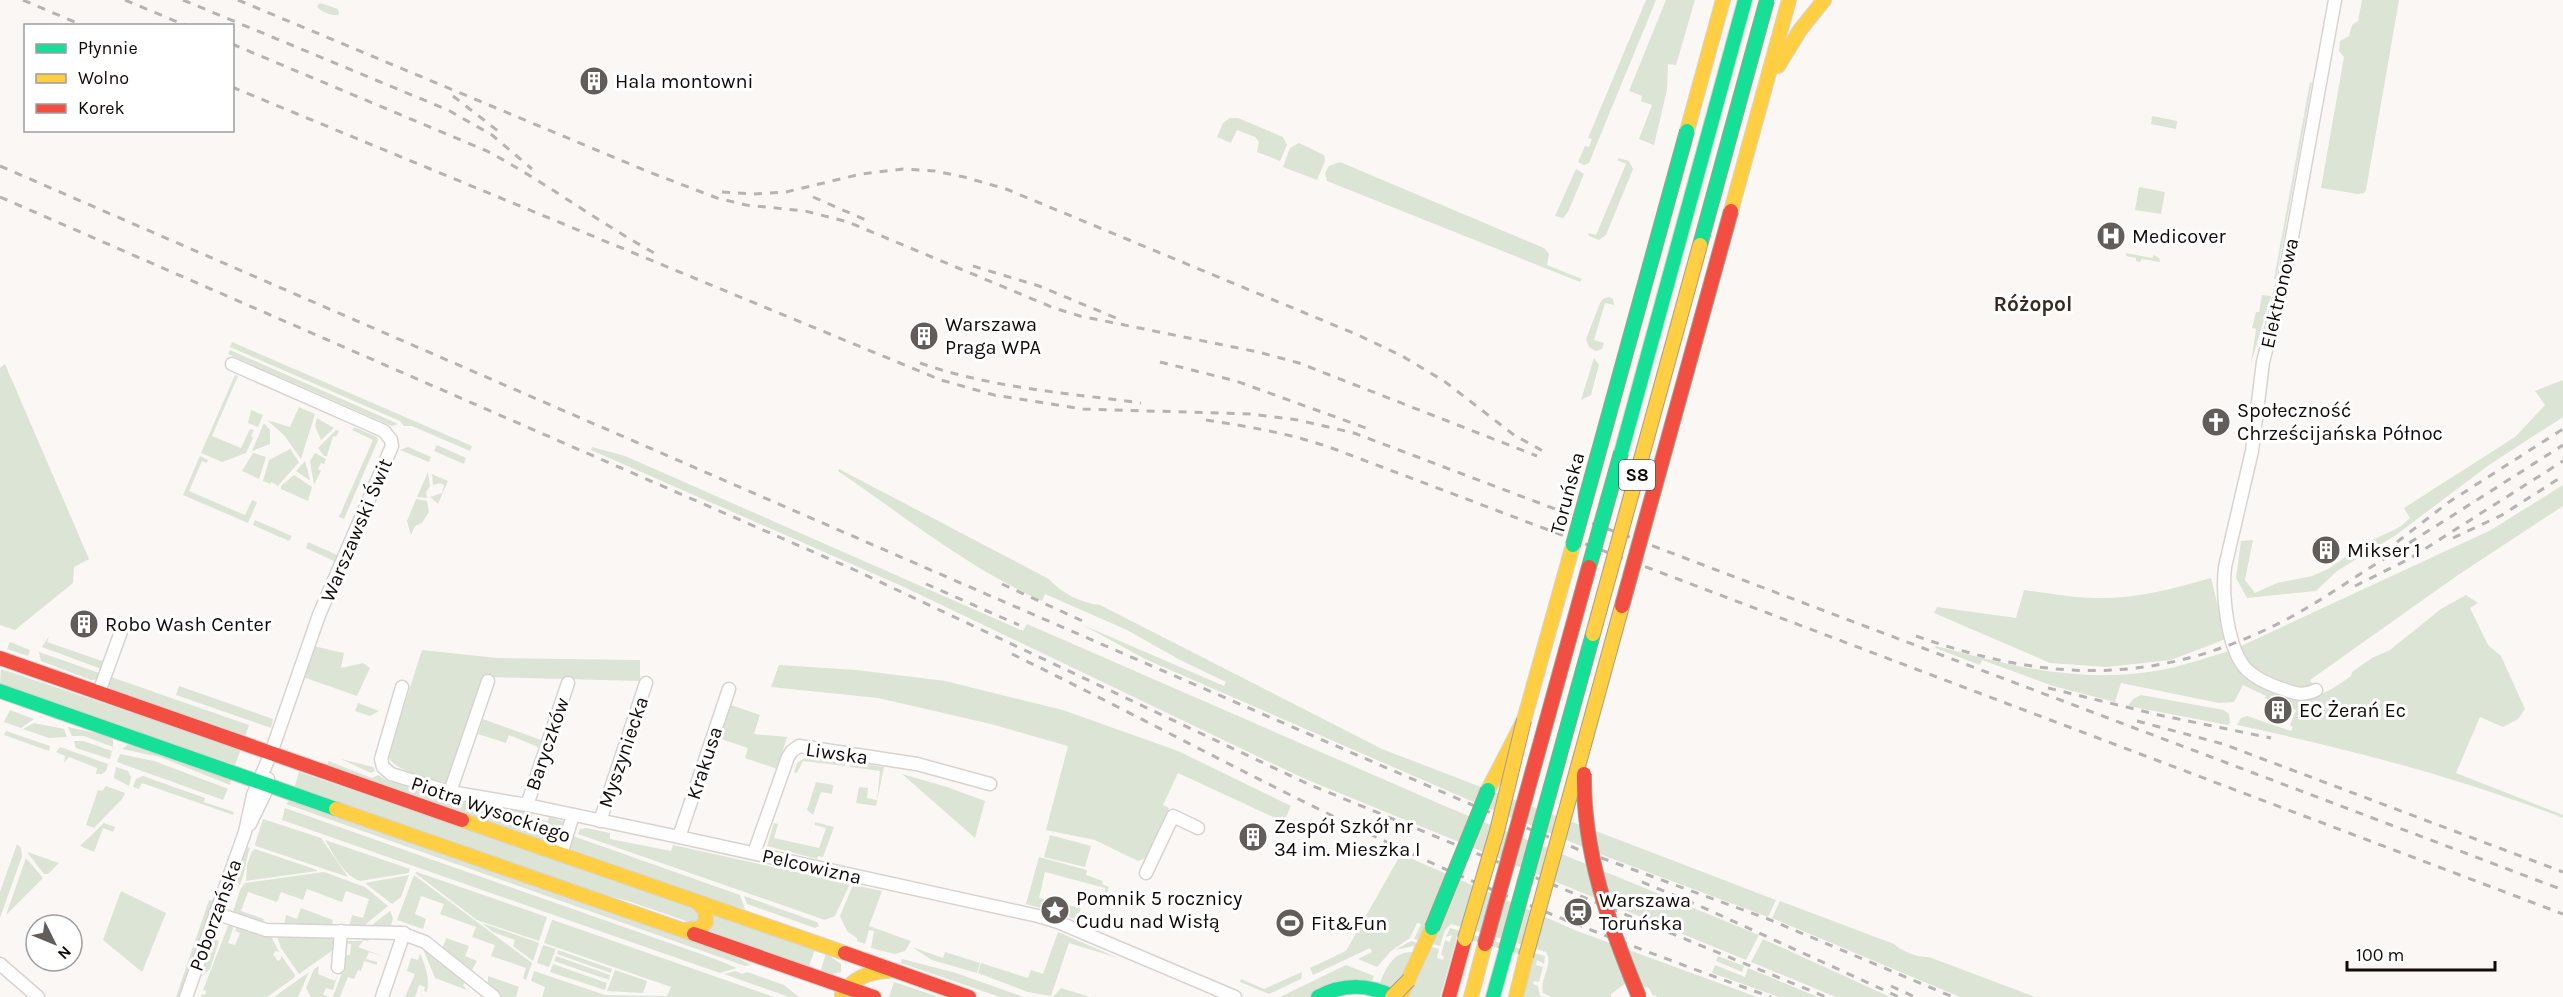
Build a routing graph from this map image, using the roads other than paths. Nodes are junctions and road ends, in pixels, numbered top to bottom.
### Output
1 (1717, 0) edge
2 (1723, 0) edge
3 (1745, 0) edge
4 (1767, 0) edge
5 (1789, 0) edge
6 (1824, 0) edge
7 (2335, 0) edge
8 (1709, 51) junction
9 (1755, 123) junction
10 (232, 364) dead end
11 (122, 629) dead end
12 (0, 658) edge
13 (488, 681) dead end
14 (568, 683) dead end
15 (646, 683) dead end
16 (402, 687) dead end
17 (729, 689) dead end
18 (2316, 690) dead end
19 (0, 691) edge
20 (99, 692) junction
21 (1595, 708) junction
22 (1524, 720) junction
23 (271, 753) junction
24 (263, 783) junction
25 (990, 784) dead end
26 (450, 792) junction
27 (527, 805) junction
28 (573, 815) junction
29 (600, 820) junction
30 (1198, 828) dead end
31 (679, 837) junction
32 (754, 853) junction
33 (561, 854) junction
34 (1146, 873) dead end
35 (697, 902) junction
36 (215, 913) junction
37 (683, 930) junction
38 (341, 931) junction
39 (403, 936) junction
40 (443, 939) dead end
41 (829, 948) junction
42 (437, 951) junction
43 (0, 964) edge
44 (339, 967) dead end
45 (894, 971) junction
46 (1409, 980) junction
47 (851, 990) edge
48 (38, 997) edge
49 (186, 997) edge
50 (382, 997) edge
51 (494, 997) edge
52 (874, 997) edge
53 (969, 997) edge
54 (1235, 997) edge
55 (1318, 997) edge
56 (1393, 997) edge
57 (1400, 997) edge
58 (1449, 997) edge
59 (1471, 997) edge
60 (1493, 997) edge
61 (1516, 997) edge
62 (1639, 997) edge

1 - 8 main road
2 - 8 main road, Toruńska
3 - 59 main road, Toruńska / S8, bridge
4 - 60 main road, S8, bridge
5 - 9 main road
6 - 9 main road
7 - 18 street, Elektronowa
8 - 22 main road, Toruńska, bridge
9 - 21 main road, bridge
10 - 23 street, Warszawski Świt
11 - 20 street
12 - 20 main road, Piotra Wysockiego
13 - 26 street
14 - 27 street, Baryczków
15 - 29 street, Myszyniecka
16 - 26 street, Pelcowizna
17 - 31 street, Krakusa
19 - 24 main road
20 - 23 main road, Piotra Wysockiego
21 - 61 main road, bridge
21 - 62 main road, bridge
22 - 46 main road, bridge
22 - 58 main road, Toruńska, bridge
23 - 24 street, Poborzańska
23 - 33 main road, Piotra Wysockiego
24 - 36 street, Poborzańska
24 - 37 main road
25 - 32 street, Liwska
26 - 27 street, Pelcowizna
27 - 28 street, Pelcowizna
28 - 29 street, Pelcowizna
28 - 33 street
29 - 31 street, Pelcowizna
30 - 34 street
31 - 32 street, Pelcowizna
32 - 54 street, Pelcowizna
33 - 35 main road, Piotra Wysockiego
35 - 37 main road
35 - 41 main road, Piotra Wysockiego
36 - 38 street
36 - 49 street, Poborzańska
37 - 47 main road
38 - 39 street
38 - 44 street
39 - 42 street
39 - 50 street
40 - 42 street
41 - 45 main road, Piotra Wysockiego
41 - 47 main road
42 - 51 street
43 - 48 street
45 - 47 main road
45 - 53 main road, Piotra Wysockiego
46 - 56 main road, bridge
46 - 57 main road, bridge
47 - 52 main road
55 - 56 main road

